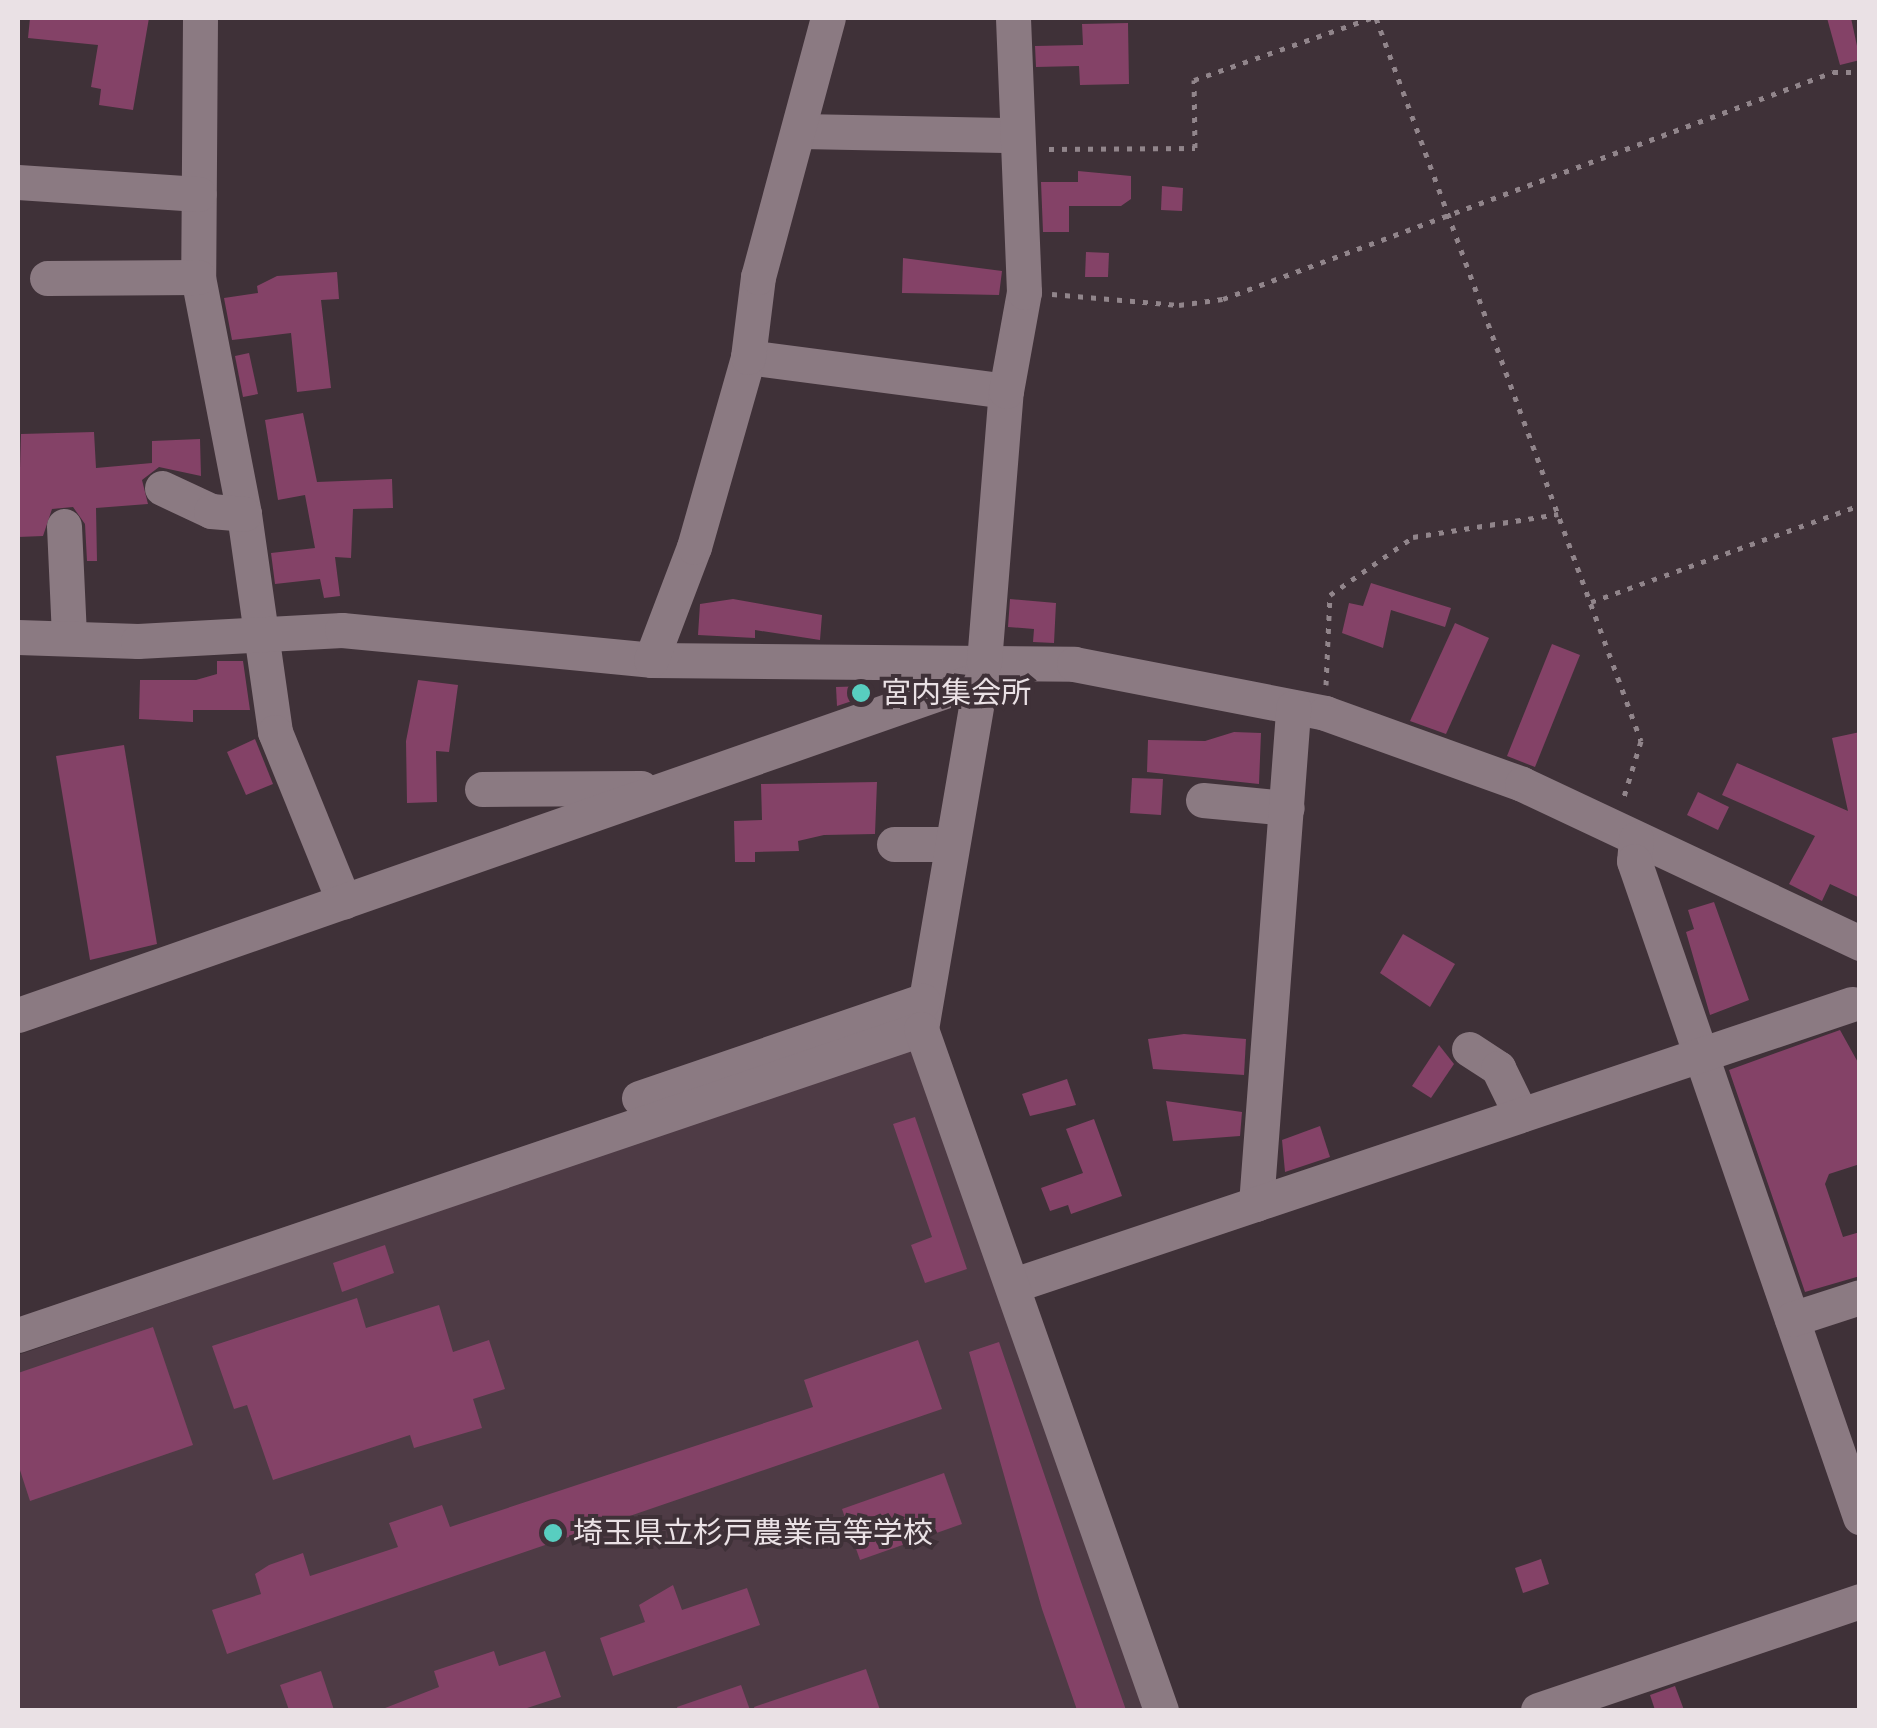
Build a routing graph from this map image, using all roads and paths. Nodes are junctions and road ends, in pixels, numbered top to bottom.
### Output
1 (200, 18) edge
2 (828, 18) edge
3 (1013, 18) edge
4 (1374, 18) edge
5 (1860, 72) edge
6 (801, 131) junction
7 (1018, 142) junction
8 (18, 182) edge
9 (199, 194) junction
10 (1448, 215) junction
11 (198, 277) junction
12 (47, 278) dead end
13 (1024, 292) junction
14 (748, 357) junction
15 (1006, 391) junction
16 (162, 488) dead end
17 (1860, 505) edge
18 (244, 514) junction
19 (1558, 514) junction
20 (64, 526) dead end
21 (1591, 602) junction
22 (264, 634) junction
23 (18, 637) edge
24 (69, 638) junction
25 (651, 660) junction
26 (982, 671) junction
27 (1309, 710) junction
28 (672, 787) junction
29 (482, 789) dead end
30 (1203, 800) dead end
31 (1287, 808) junction
32 (1625, 833) junction
33 (894, 844) dead end
34 (948, 844) junction
35 (344, 902) junction
36 (1860, 942) edge
37 (1857, 1003) edge
38 (18, 1015) edge
39 (922, 1015) junction
40 (1469, 1049) dead end
41 (1703, 1054) junction
42 (640, 1098) dead end
43 (1521, 1115) junction
44 (1256, 1204) junction
45 (1014, 1286) junction
46 (1860, 1296) edge
47 (1792, 1319) junction
48 (19, 1329) edge
49 (1860, 1516) edge
50 (1860, 1601) edge
51 (1161, 1710) edge
52 (1538, 1710) edge

1 - 9 street
2 - 6 street
3 - 7 street
4 - 7 path
4 - 10 path
5 - 10 path
6 - 7 street
6 - 14 street
7 - 13 street
8 - 9 street
9 - 11 street
10 - 13 path
10 - 19 path
11 - 12 street
11 - 18 street
13 - 15 street
14 - 15 street
14 - 25 street
15 - 26 street
16 - 18 street
17 - 21 path
18 - 22 street
19 - 21 path
19 - 27 path
20 - 24 street
21 - 32 path
22 - 24 street
22 - 25 street
22 - 35 street
23 - 24 street
25 - 26 street
26 - 27 street
26 - 28 street
26 - 34 street
27 - 31 street
27 - 32 street
28 - 29 street
28 - 35 street
30 - 31 street
31 - 44 street
32 - 36 street
32 - 41 street
33 - 34 street
34 - 39 street
35 - 38 street
37 - 41 street
39 - 42 street
39 - 45 street
39 - 48 street
40 - 43 street
41 - 43 street
41 - 47 street
43 - 44 street
44 - 45 street
45 - 51 street
46 - 47 street
47 - 49 street
50 - 52 street

